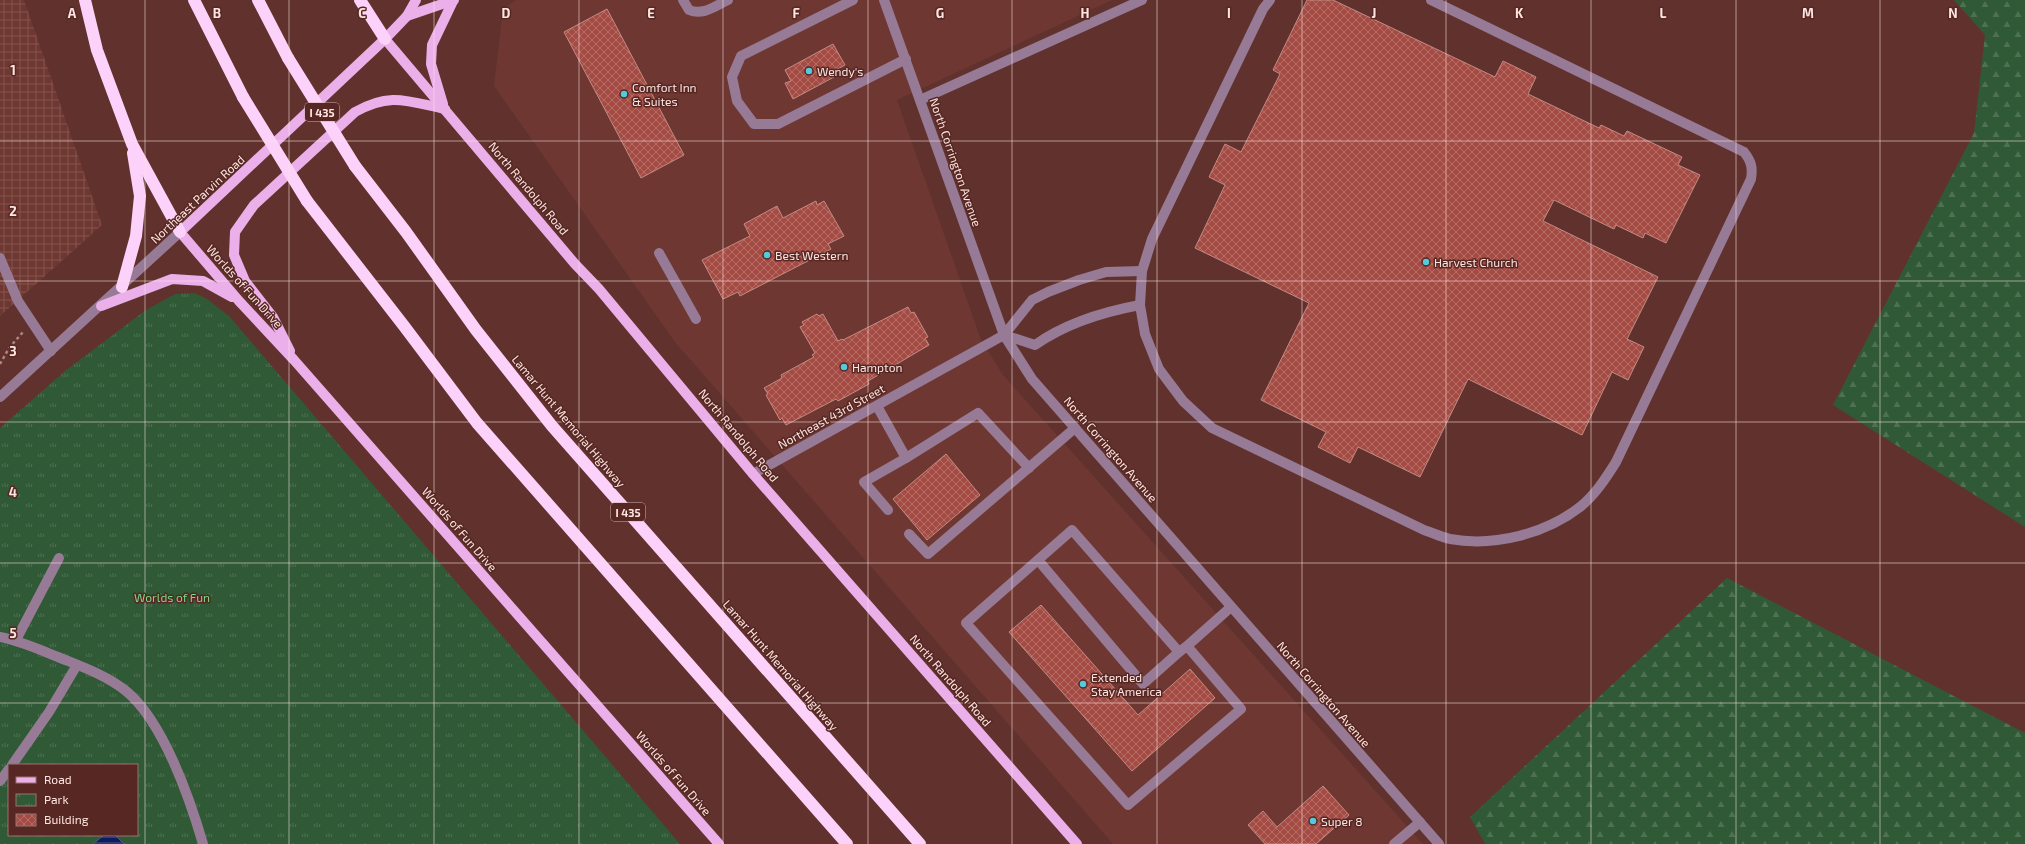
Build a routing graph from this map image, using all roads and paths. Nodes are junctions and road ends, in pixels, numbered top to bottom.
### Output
1 (84, 0) edge
2 (194, 0) edge
3 (258, 0) edge
4 (360, 0) edge
5 (416, 0) edge
6 (453, 0) edge
7 (683, 0) edge
8 (728, 0) edge
9 (853, 0) edge
10 (884, 0) edge
11 (1142, 0) edge
12 (1270, 0) edge
13 (1431, 0) edge
14 (407, 16) junction
15 (385, 39) junction
16 (906, 59) junction
17 (920, 100) junction
18 (444, 109) junction
19 (132, 144) junction
20 (180, 232) junction
21 (660, 253) dead end
22 (0, 258) edge
23 (1142, 271) junction
24 (122, 287) junction
25 (239, 301) junction
26 (1140, 305) junction
27 (101, 306) junction
28 (696, 319) dead end
29 (32, 322) junction
30 (1004, 335) junction
31 (51, 351) junction
32 (294, 360) junction
33 (0, 364) edge
34 (0, 397) edge
35 (877, 406) junction
36 (1075, 428) junction
37 (906, 458) junction
38 (1029, 468) junction
39 (753, 474) junction
40 (888, 510) dead end
41 (909, 534) dead end
42 (58, 558) dead end
43 (1038, 560) junction
44 (1231, 607) junction
45 (0, 637) edge
46 (16, 640) junction
47 (1182, 649) junction
48 (77, 664) junction
49 (13, 764) edge
50 (8, 769) edge
51 (0, 781) edge
52 (1420, 822) junction
53 (203, 844) edge
54 (719, 844) edge
55 (847, 844) edge
56 (920, 844) edge
57 (1077, 844) edge
58 (1394, 844) edge
59 (1439, 844) edge

1 - 19 highway
2 - 55 highway, bridge
3 - 56 highway, Lamar Hunt Memorial Highway / I 435, bridge
4 - 15 highway
5 - 14 main road, Northeast Parvin Road
6 - 14 main road, Northeast Parvin Road
6 - 18 main road
7 - 8 street
9 - 16 street
10 - 16 street, North Corrington Avenue
11 - 17 street
12 - 23 street
13 - 26 street
14 - 15 main road, Northeast Parvin Road
15 - 18 main road, North Randolph Road
15 - 20 main road, Northeast Parvin Road
16 - 17 street, North Corrington Avenue
17 - 30 street, North Corrington Avenue
18 - 32 main road
18 - 39 main road, North Randolph Road
19 - 20 highway
19 - 24 highway
20 - 24 street, Northeast Parvin Road
20 - 25 main road, Worlds of Fun Drive
21 - 28 street
22 - 29 street
23 - 26 street
23 - 30 street
24 - 27 street, Northeast Parvin Road
25 - 27 main road
25 - 32 main road, Worlds of Fun Drive
26 - 30 street
27 - 31 street, Northeast Parvin Road
29 - 31 street
29 - 33 path
30 - 35 street, Northeast 43rd Street
30 - 36 street, North Corrington Avenue
31 - 34 street, Northeast Parvin Road
32 - 54 main road, Worlds of Fun Drive
35 - 37 street
35 - 39 street, Northeast 43rd Street
36 - 38 street
36 - 44 street, North Corrington Avenue
37 - 38 street
37 - 40 street
38 - 41 street
39 - 57 main road, North Randolph Road
42 - 46 street
43 - 47 street
43 - 47 street
43 - 47 street
44 - 47 street
44 - 52 street, North Corrington Avenue
45 - 46 street
46 - 48 street
48 - 49 street
48 - 53 street
50 - 51 street
52 - 58 street
52 - 59 street, North Corrington Avenue

